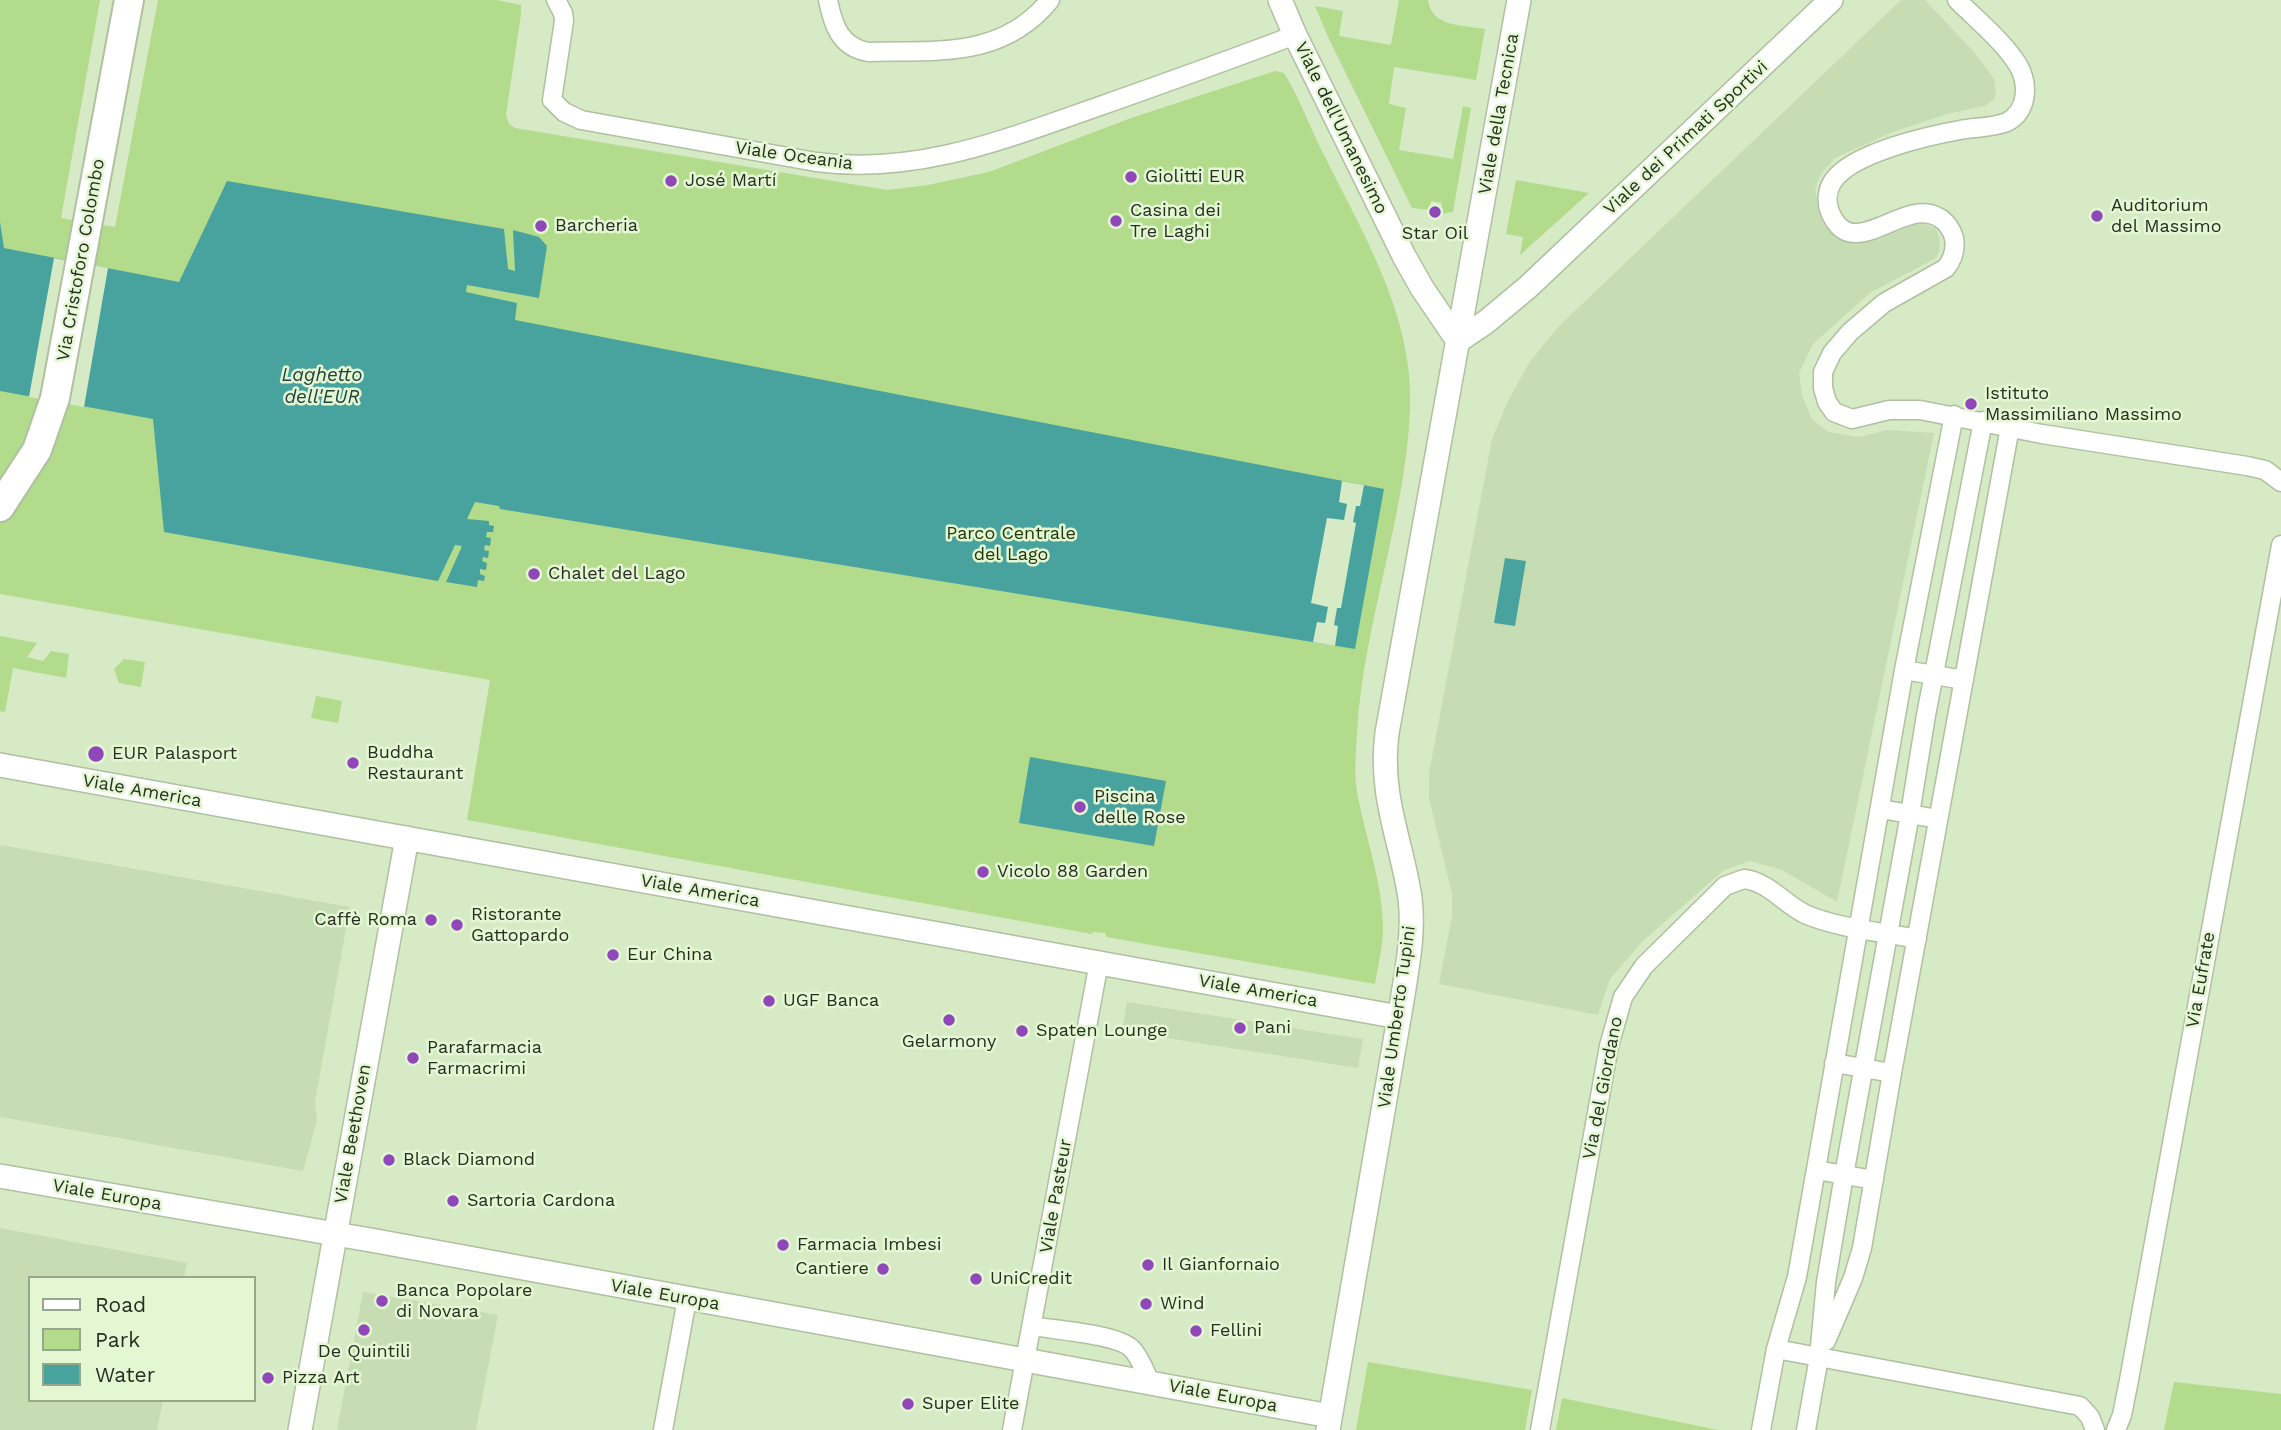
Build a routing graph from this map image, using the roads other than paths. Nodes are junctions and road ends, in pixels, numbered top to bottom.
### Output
1 (129, 0) edge
2 (556, 0) edge
3 (828, 0) edge
4 (1050, 0) edge
5 (1280, 0) edge
6 (1519, 0) edge
7 (1831, 0) edge
8 (1957, 0) edge
9 (1295, 35) junction
10 (1458, 341) junction
11 (1955, 415) junction
12 (1983, 421) junction
13 (2010, 427) junction
14 (2281, 482) edge
15 (0, 507) edge
16 (1932, 531) junction
17 (1960, 536) junction
18 (1988, 541) junction
19 (2281, 545) edge
20 (1904, 670) junction
21 (1933, 674) junction
22 (1964, 680) junction
23 (0, 765) edge
24 (1881, 809) junction
25 (1910, 814) junction
26 (1938, 819) junction
27 (407, 838) junction
28 (1858, 927) junction
29 (1889, 933) junction
30 (1917, 939) junction
31 (1100, 962) junction
32 (1399, 1017) junction
33 (1834, 1063) junction
34 (1864, 1068) junction
35 (1892, 1073) junction
36 (1816, 1170) junction
37 (0, 1175) edge
38 (1844, 1175) junction
39 (1874, 1180) junction
40 (335, 1234) junction
41 (687, 1299) junction
42 (1032, 1326) junction
43 (1776, 1349) junction
44 (1819, 1357) junction
45 (1025, 1361) junction
46 (1150, 1382) junction
47 (2119, 1422) edge
48 (1329, 1423) edge
49 (300, 1430) edge
50 (663, 1430) edge
51 (1012, 1430) edge
52 (1540, 1430) edge
53 (1761, 1430) edge
54 (1806, 1430) edge
55 (2095, 1430) edge

1 - 15 main road, Via Cristoforo Colombo
2 - 9 street, Viale Oceania
3 - 4 street
5 - 9 street, Viale dell'Umanesimo
6 - 10 street, Viale della Tecnica
7 - 10 street, Viale dei Primati Sportivi
8 - 11 street
9 - 10 street, Viale dell'Umanesimo
10 - 32 street, Viale Umberto Tupini
11 - 12 street
11 - 16 street
12 - 13 street
12 - 17 street
13 - 14 street
13 - 18 street
16 - 17 street
16 - 20 street
17 - 18 street
17 - 21 street
18 - 22 street
19 - 47 street, Via Eufrate
20 - 21 street
20 - 24 street
21 - 22 street
21 - 25 street
22 - 26 street
23 - 27 street, Viale America
24 - 25 street
24 - 28 street
25 - 26 street
25 - 29 street
26 - 30 street
27 - 31 street, Viale America
27 - 40 street, Viale Beethoven
28 - 29 street
28 - 33 street
28 - 52 street, Via del Giordano
29 - 30 street
29 - 34 street
30 - 35 street
31 - 32 street, Viale America
31 - 42 street, Viale Pasteur
32 - 48 street, Viale Umberto Tupini
33 - 34 street
33 - 36 street
34 - 35 street
34 - 38 street
35 - 39 street
36 - 38 street
36 - 43 street
37 - 40 street, Viale Europa
38 - 39 street
38 - 44 street
39 - 44 street
40 - 41 street, Viale Europa
40 - 49 street, Viale Beethoven
41 - 45 street, Viale Europa
41 - 50 street
42 - 45 street, Viale Pasteur
42 - 46 street
43 - 44 street
43 - 53 street
44 - 54 street
44 - 55 street
45 - 46 street, Viale Europa
45 - 51 street, Viale Pasteur
46 - 48 street, Viale Europa

